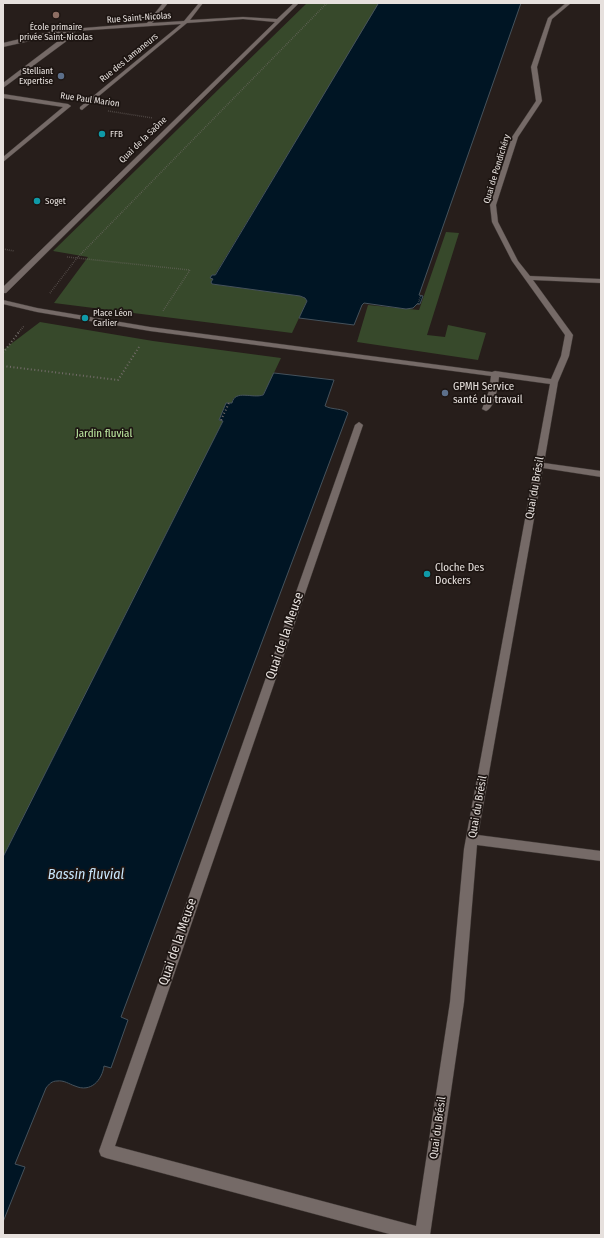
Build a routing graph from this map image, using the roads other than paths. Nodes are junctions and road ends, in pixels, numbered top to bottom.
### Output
1 (166, 3) edge
2 (201, 3) edge
3 (297, 3) edge
4 (568, 3) edge
5 (278, 21) junction
6 (186, 22) junction
7 (148, 25) junction
8 (75, 30) junction
9 (3, 45) edge
10 (3, 86) edge
11 (3, 96) edge
12 (82, 108) road end
13 (3, 160) edge
14 (527, 278) junction
15 (601, 280) edge
16 (3, 291) edge
17 (3, 302) edge
18 (495, 373) junction
19 (554, 382) junction
20 (486, 409) dead end
21 (359, 425) dead end
22 (539, 465) junction
23 (601, 474) edge
24 (472, 839) junction
25 (601, 856) edge
26 (422, 1235) edge

1 - 7 street
2 - 6 street, Rue des Lamaneurs
3 - 5 street, Quai de la Saône
4 - 14 street, Quai de Pondichéry
5 - 6 street, Rue Saint-Nicolas
5 - 16 street, Quai de la Saône
6 - 7 street, Rue Saint-Nicolas
6 - 12 street, Rue des Lamaneurs
7 - 8 street, Rue Saint-Nicolas
8 - 9 street, Rue Saint-Nicolas
8 - 10 street
11 - 13 street, Rue Paul Marion
14 - 15 street
14 - 19 street, Quai de Pondichéry
17 - 18 street
18 - 19 street
18 - 20 street
19 - 22 street, Quai du Brésil
21 - 26 street, Quai de la Meuse
22 - 23 street
22 - 24 street, Quai du Brésil
24 - 25 street
24 - 26 street, Quai du Brésil

